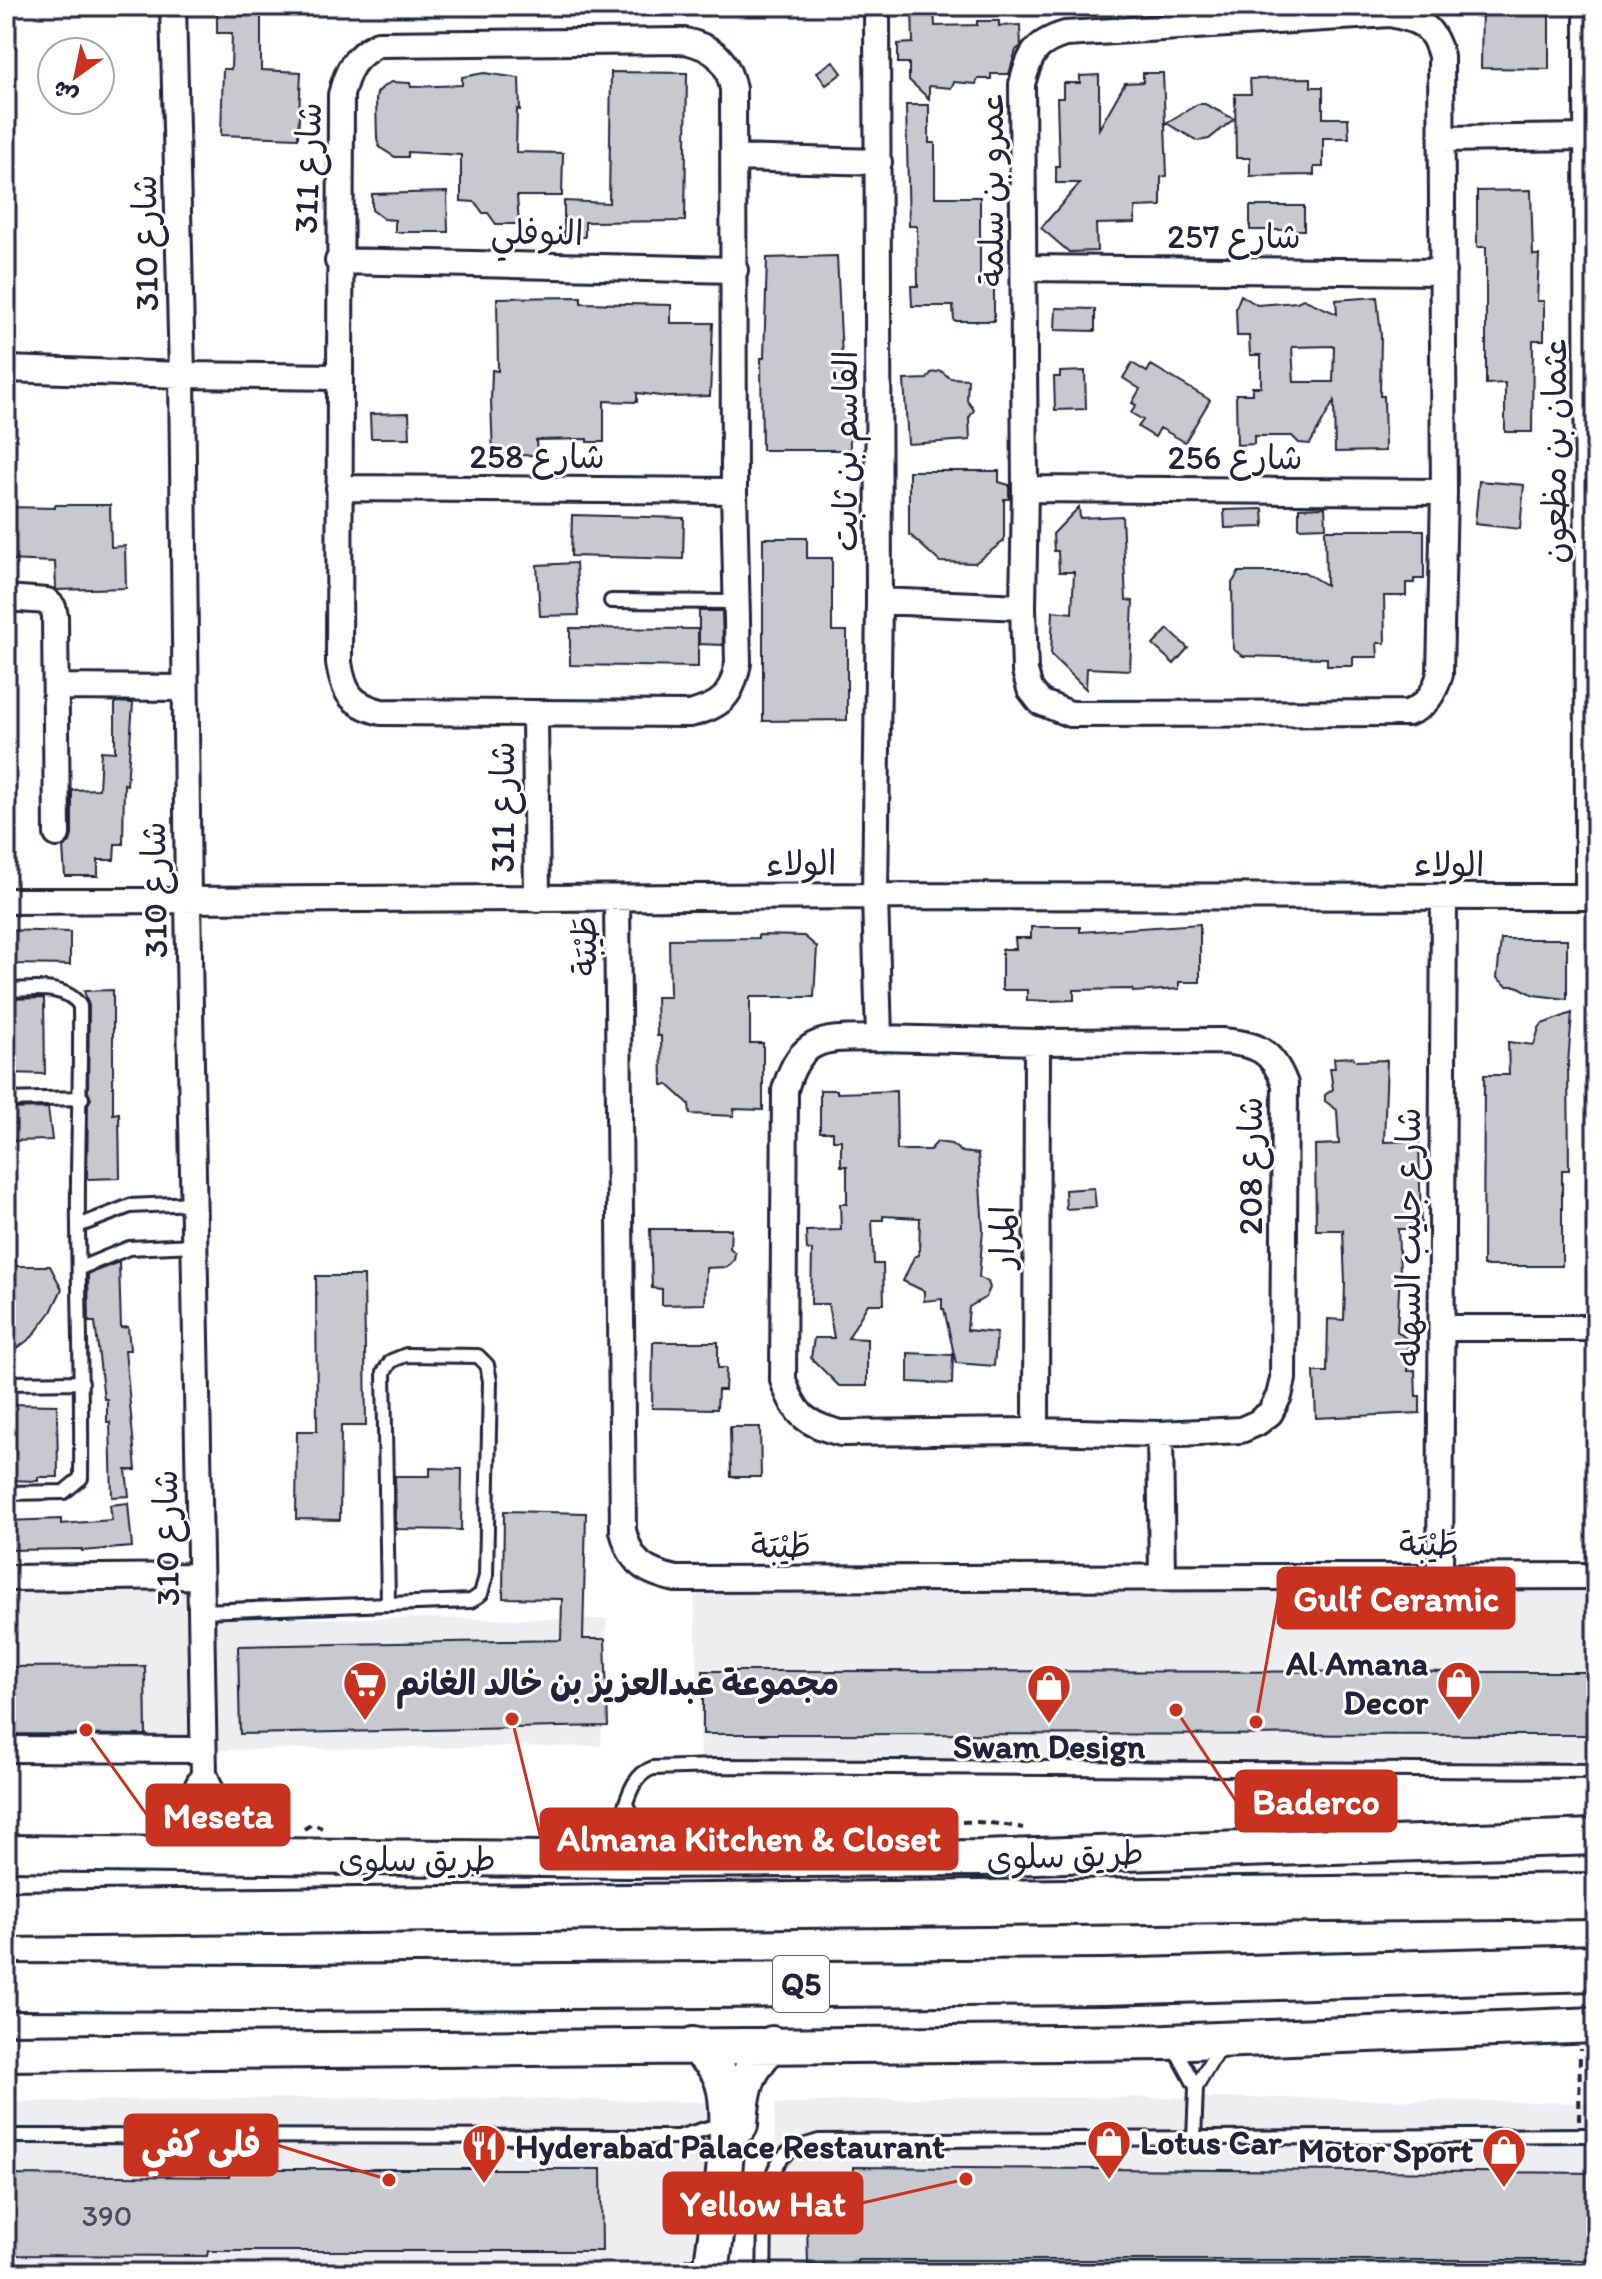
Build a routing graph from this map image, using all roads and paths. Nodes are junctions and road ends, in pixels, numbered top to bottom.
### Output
1 (173, 6) edge
2 (877, 6) edge
3 (1587, 6) edge
4 (1587, 137) junction
5 (1442, 139) junction
6 (735, 158) junction
7 (879, 162) junction
8 (338, 261) junction
9 (1025, 268) junction
10 (735, 270) junction
11 (1443, 272) junction
12 (1592, 328) edge
13 (6, 369) edge
14 (182, 375) junction
15 (338, 377) junction
16 (339, 488) junction
17 (1025, 489) junction
18 (734, 491) junction
19 (1444, 492) junction
20 (6, 598) edge
21 (611, 601) dead end
22 (879, 601) junction
23 (736, 602) junction
24 (1023, 607) junction
25 (57, 687) junction
26 (185, 688) junction
27 (535, 715) junction
28 (57, 834) dead end
29 (875, 896) junction
30 (1592, 897) edge
31 (1444, 898) junction
32 (537, 899) junction
33 (617, 899) junction
34 (188, 900) junction
35 (6, 901) edge
36 (6, 990) edge
37 (879, 1038) junction
38 (1037, 1042) junction
39 (82, 1098) junction
40 (6, 1100) edge
41 (194, 1203) junction
42 (78, 1226) junction
43 (194, 1245) junction
44 (80, 1268) junction
45 (1442, 1328) junction
46 (1596, 1328) edge
47 (82, 1382) junction
48 (6, 1383) edge
49 (1036, 1431) junction
50 (1160, 1434) junction
51 (6, 1493) edge
52 (200, 1576) junction
53 (1162, 1576) junction
54 (1596, 1576) edge
55 (1440, 1577) junction
56 (6, 1578) edge
57 (388, 1603) junction
58 (201, 1611) junction
59 (6, 1749) edge
60 (204, 1762) junction
61 (1596, 1771) edge
62 (626, 1804) junction
63 (1596, 1837) edge
64 (581, 1845) dead end
65 (6, 1853) edge
66 (153, 1855) junction
67 (257, 1857) junction
68 (728, 1860) junction
69 (1596, 1896) edge
70 (6, 1899) edge
71 (6, 1914) edge
72 (186, 1914) junction
73 (1596, 1968) edge
74 (6, 1987) edge
75 (285, 1988) junction
76 (6, 2014) edge
77 (1588, 2032) edge
78 (1224, 2040) junction
79 (1166, 2042) junction
80 (772, 2044) junction
81 (693, 2045) junction
82 (6, 2053) edge
83 (1196, 2087) junction
84 (726, 2122) junction
85 (1582, 2135) joint
86 (6, 2136) edge
87 (678, 2137) junction
88 (1194, 2140) junction
89 (723, 2159) junction
90 (706, 2270) edge
91 (764, 2273) edge

1 - 14 street, شارع 310
2 - 7 street, القاسم بن ثابت
3 - 4 street, عثمان بن مظعون
4 - 5 street
4 - 12 street, عثمان بن مظعون
5 - 9 street, عمرو بن سلمة
5 - 11 street, عمرو بن سلمة
6 - 7 street
6 - 8 street, شارع 311
6 - 10 street, شارع 311
7 - 22 street, القاسم بن ثابت
8 - 10 street, النوفلي
8 - 15 street, شارع 311
9 - 11 street, شارع 257
9 - 17 street, عمرو بن سلمة
10 - 18 street, شارع 311
11 - 19 street, عمرو بن سلمة
12 - 30 street, عثمان بن مظعون
13 - 14 street
14 - 15 street
14 - 26 street, شارع 310
15 - 16 street, شارع 311
16 - 18 street, شارع 258
16 - 27 street, شارع 311
17 - 19 street, شارع 256
17 - 24 street, عمرو بن سلمة
18 - 23 street, شارع 311
19 - 24 street, عمرو بن سلمة
20 - 25 street
21 - 23 lane
22 - 24 street
22 - 29 street, القاسم بن ثابت
23 - 27 street, شارع 311
25 - 26 street
25 - 28 street
26 - 34 street, شارع 310
27 - 32 street, شارع 311
29 - 31 street, الولاء
29 - 33 street, الولاء
29 - 37 street
30 - 31 street, الولاء
31 - 45 street, شارع جليب السهله
32 - 33 street, الولاء
32 - 34 street, الولاء
33 - 53 street, طَيْبَة
34 - 35 street, الولاء
34 - 41 street, شارع 310
36 - 39 lane
37 - 38 street, شارع 208
37 - 49 street, شارع 208
38 - 49 street, المرار
38 - 50 street, شارع 208
39 - 40 lane
39 - 42 lane
41 - 42 lane
41 - 43 street, شارع 310
42 - 44 lane
43 - 44 lane
43 - 52 street, شارع 310
44 - 47 lane
45 - 46 street
45 - 55 street, شارع جليب السهله
47 - 48 lane
47 - 51 lane
49 - 50 street, شارع 208
50 - 53 street
52 - 56 street
52 - 58 street, شارع 310
53 - 55 street, طَيْبَة
54 - 55 street, طَيْبَة
57 - 57 lane
57 - 58 lane
58 - 60 street, شارع 310
59 - 60 street
60 - 66 street, شارع 310
60 - 67 street, شارع 310
61 - 62 lane
62 - 64 lane
62 - 68 lane
63 - 68 main road, طريق سلوى
65 - 66 main road, طريق سلوى
66 - 67 main road, طريق سلوى
67 - 68 main road, طريق سلوى
69 - 72 highway, طريق سلوى / Q5
70 - 72 highway
71 - 72 highway, طريق سلوى / Q5
73 - 75 highway, Q5
74 - 75 highway, Q5
75 - 76 highway
77 - 78 main road
77 - 85 path
78 - 79 main road
78 - 83 lane
79 - 80 main road
79 - 83 lane
80 - 81 main road
80 - 90 main road
81 - 82 main road
81 - 84 main road
83 - 88 lane
84 - 87 lane
84 - 89 main road
85 - 88 lane
86 - 87 lane
87 - 89 lane
88 - 91 lane
89 - 90 main road

